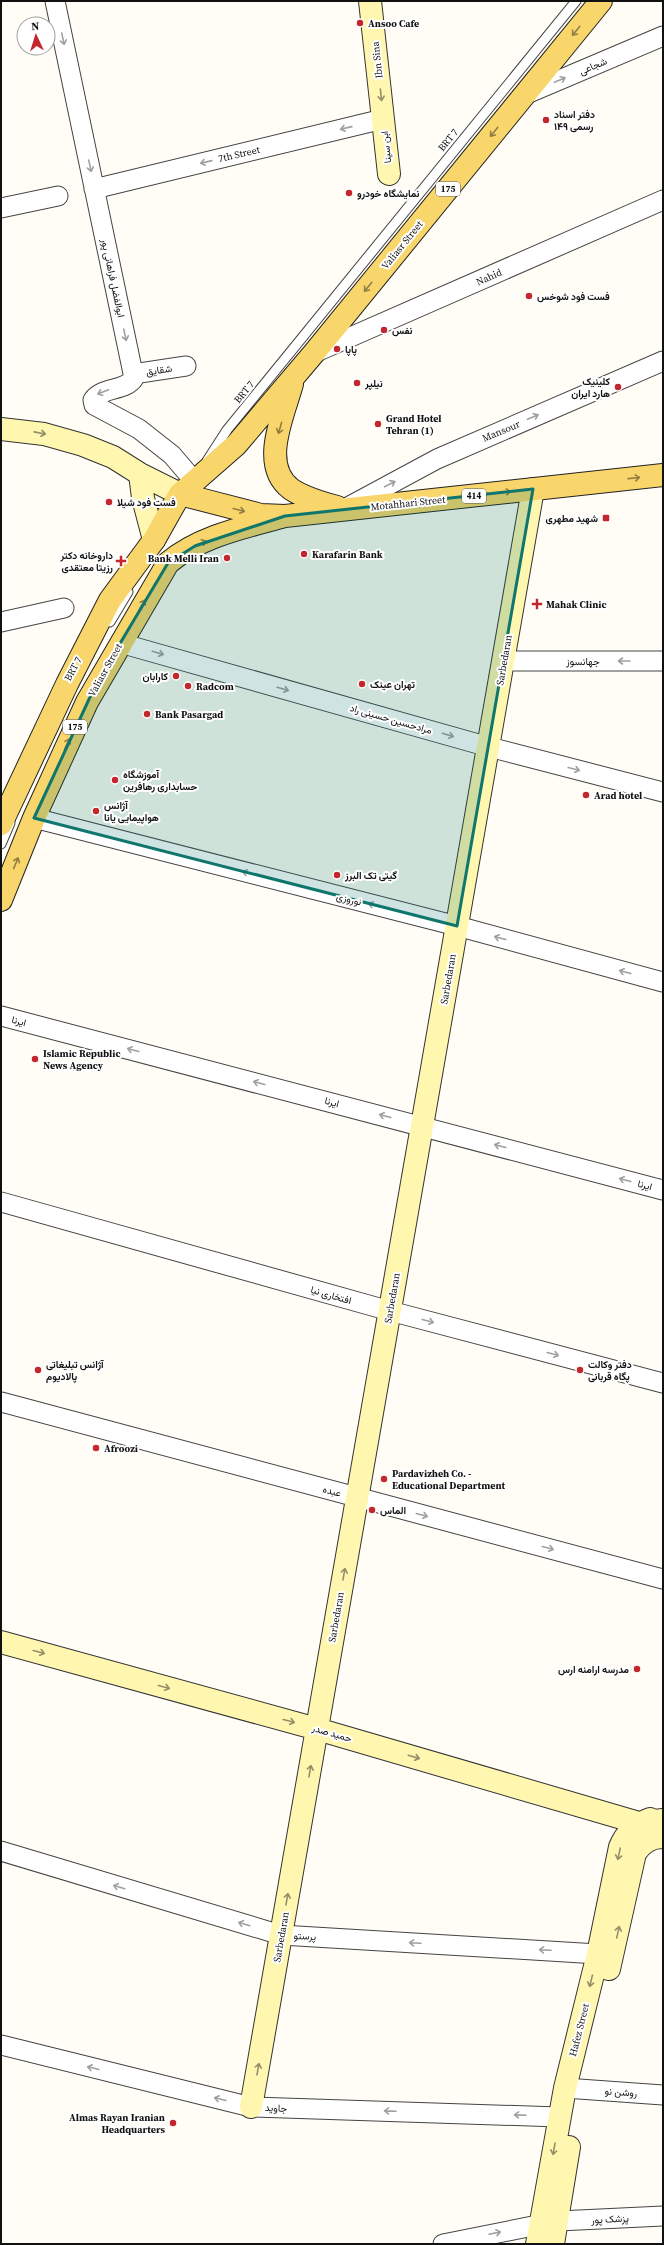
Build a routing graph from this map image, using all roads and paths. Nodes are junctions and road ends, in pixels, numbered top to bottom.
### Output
1 (55, 1) edge
2 (370, 1) edge
3 (576, 1) edge
4 (601, 1) edge
5 (663, 36) edge
6 (524, 95) junction
7 (384, 119) junction
8 (390, 174) dead end
9 (94, 188) junction
10 (58, 196) dead end
11 (663, 200) edge
12 (1, 208) edge
13 (314, 353) junction
14 (663, 361) edge
15 (186, 366) dead end
16 (133, 374) junction
17 (294, 377) junction
18 (1, 429) edge
19 (140, 474) junction
20 (663, 475) edge
21 (533, 489) junction
22 (190, 493) junction
23 (343, 509) junction
24 (285, 516) junction
25 (154, 540) junction
26 (64, 608) dead end
27 (1, 622) edge
28 (120, 643) junction
29 (503, 661) junction
30 (663, 661) edge
31 (488, 747) junction
32 (663, 792) edge
33 (4, 812) edge
34 (34, 818) junction
35 (1, 844) edge
36 (1, 900) edge
37 (457, 926) junction
38 (663, 982) edge
39 (1, 1016) edge
40 (422, 1126) junction
41 (663, 1190) edge
42 (1, 1202) edge
43 (390, 1311) junction
44 (663, 1383) edge
45 (1, 1402) edge
46 (357, 1498) junction
47 (663, 1579) edge
48 (1, 1642) edge
49 (317, 1728) junction
50 (663, 1816) edge
51 (663, 1820) edge
52 (640, 1823) junction
53 (663, 1837) edge
54 (1, 1851) edge
55 (281, 1935) junction
56 (605, 1954) junction
57 (1, 2045) edge
58 (572, 2089) junction
59 (663, 2096) edge
60 (251, 2107) junction
61 (566, 2117) junction
62 (663, 2216) edge
63 (545, 2230) edge
64 (443, 2244) edge
65 (553, 2244) edge

1 -> 9 street, ابوالفضل فراهانی پور
2 -> 7 street, Ibn Sina
3 - 22 lane, BRT 7
4 -> 6 main road, Valiasr Street / 175
6 -> 5 street, شجاعی
6 -> 13 main road, Valiasr Street / 175
7 - 8 street, ابن سینا
7 -> 9 street, 7th Street
9 -> 16 street, ابوالفضل فراهانی پور
10 - 12 street
11 - 13 street, Nahid
13 - 17 main road, Valiasr Street / 175
23 -> 14 street, Mansour
15 - 16 street, شقایق
16 -> 22 street
17 - 22 main road, Valiasr Street / 175
17 -> 23 main road
18 -> 19 street
19 - 22 street
19 - 25 street
21 -> 20 main road, Motahhari Street / 414
23 -> 21 main road, Motahhari Street / 414
21 - 29 street, Sarbedaran
22 -> 24 main road, Motahhari Street / 414
22 - 25 main road, Valiasr Street / 175
22 - 35 lane, BRT 7
23 - 24 main road, Motahhari Street / 414
28 -> 24 main road, Valiasr Street / 175
25 - 33 main road, Valiasr Street / 175
26 - 27 street
28 -> 31 street, مرادحسین حسینی راد
34 -> 28 main road, Valiasr Street / 175
30 -> 29 street, جهانسوز
29 - 31 street, Sarbedaran
31 -> 32 street, مرادحسین حسینی راد
31 - 37 street, Sarbedaran
36 -> 34 main road, Valiasr Street / 175
37 -> 34 street, نوروزی
38 -> 37 street, نوروزی
37 - 40 street, Sarbedaran
40 -> 39 street, ايرنا
41 -> 40 street, ايرنا
40 - 43 street, Sarbedaran
42 - 43 street, افتخاری نیا
43 -> 44 street, افتخاری نیا
43 - 46 street, Sarbedaran
45 - 46 street, عبده
46 -> 47 street, عبده
49 -> 46 street, Sarbedaran
48 -> 49 street, حمید صدر
49 -> 52 street, حمید صدر
55 -> 49 street, Sarbedaran
50 - 52 street
51 - 52 street, حمید صدر
52 -> 56 street, Hafez Street
56 -> 53 street, Hafez Street
55 -> 54 street, پرستو
56 -> 55 street, پرستو
60 -> 55 street, Sarbedaran
56 - 58 street, Hafez Street
60 -> 57 street, جاوید
58 - 59 street, روشن نو
58 - 61 street, Hafez Street
61 -> 60 street, جاوید
61 - 63 street, Hafez Street
62 - 63 street, پزشک پور
64 -> 63 street, پزشک پور
63 - 65 street, Hafez Street

